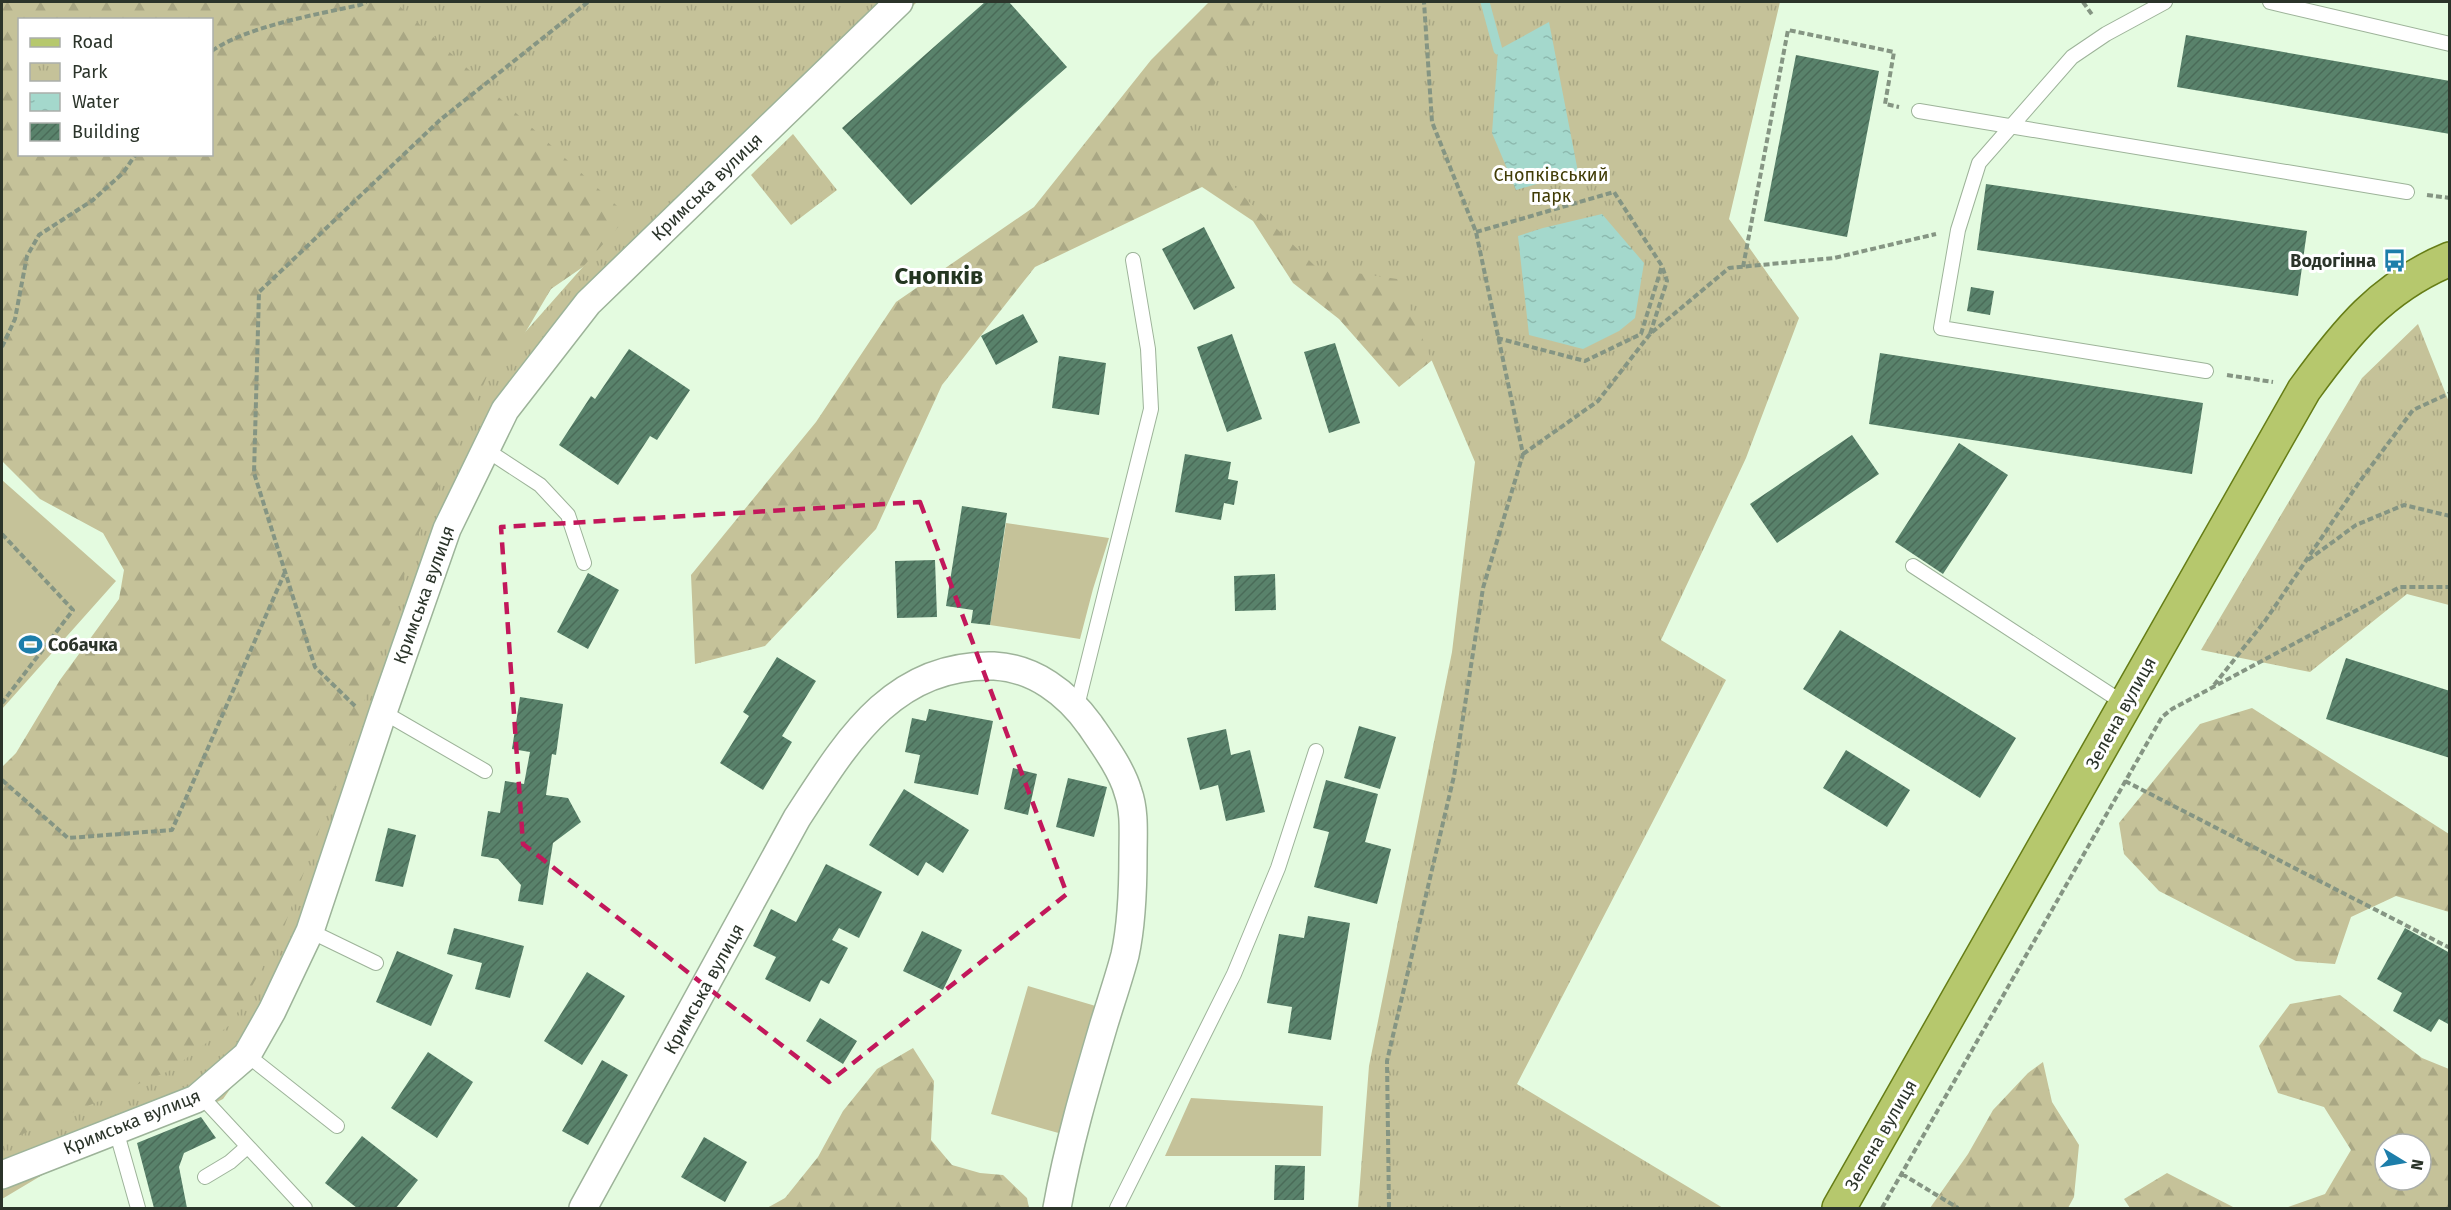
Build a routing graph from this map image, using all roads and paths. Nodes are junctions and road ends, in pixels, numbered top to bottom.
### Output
1 (366, 2) edge
2 (588, 2) edge
3 (899, 2) edge
4 (1424, 2) edge
5 (2083, 2) edge
6 (2165, 2) edge
7 (2270, 2) edge
8 (2092, 13) dead end
9 (2450, 44) edge
10 (213, 50) edge
11 (1919, 111) joint
12 (2010, 126) junction
13 (135, 156) edge
14 (2407, 192) dead end
15 (1958, 230) junction
16 (1476, 232) junction
17 (2450, 259) edge
18 (1133, 260) dead end
19 (1662, 266) junction
20 (1743, 267) junction
21 (1650, 333) junction
22 (1497, 338) junction
23 (2, 347) edge
24 (2206, 371) joint
25 (2276, 383) dead end
26 (2450, 393) edge
27 (485, 449) junction
28 (1523, 454) junction
29 (2450, 516) edge
30 (2, 534) edge
31 (2305, 562) junction
32 (584, 563) dead end
33 (1913, 566) dead end
34 (285, 571) junction
35 (2450, 587) edge
36 (2212, 688) junction
37 (2, 703) edge
38 (2126, 704) junction
39 (1077, 706) junction
40 (380, 719) junction
41 (1316, 751) dead end
42 (485, 771) dead end
43 (2, 780) edge
44 (2125, 781) junction
45 (310, 932) junction
46 (2450, 948) edge
47 (376, 963) dead end
48 (247, 1056) junction
49 (201, 1096) junction
50 (337, 1126) dead end
51 (116, 1130) junction
52 (248, 1147) junction
53 (1902, 1174) junction
54 (2, 1175) edge
55 (205, 1177) dead end
56 (138, 1209) edge
57 (305, 1209) edge
58 (583, 1209) edge
59 (1057, 1209) edge
60 (1117, 1209) edge
61 (1389, 1209) edge
62 (1839, 1209) edge
63 (1882, 1209) edge
64 (1958, 1209) edge

1 - 10 path
2 - 34 path
3 - 27 street, Кримська вулиця
4 - 16 path
5 - 8 path
6 - 12 lane
7 - 9 lane
11 - 12 lane
11 - 20 path
12 - 14 lane
12 - 15 lane
13 - 23 path
15 - 20 path
15 - 24 lane
16 - 19 path
16 - 22 path
17 - 38 main road, Зелена вулиця
18 - 39 lane
19 - 21 path
19 - 22 path
20 - 21 path
21 - 28 path
22 - 28 path
24 - 25 path
26 - 31 path
27 - 32 lane
27 - 40 street, Кримська вулиця
28 - 61 path
29 - 31 path
30 - 37 path
31 - 36 path
33 - 38 lane
34 - 40 path
34 - 43 path
35 - 36 path
36 - 44 path
38 - 62 main road, Зелена вулиця
39 - 58 street, Кримська вулиця
39 - 59 street, Кримська вулиця
40 - 42 lane
40 - 45 street, Кримська вулиця
41 - 60 lane
44 - 46 path
44 - 53 path
45 - 47 lane
45 - 48 street, Кримська вулиця
48 - 49 street, Кримська вулиця
48 - 50 lane
49 - 51 street, Кримська вулиця
49 - 52 lane
51 - 54 street, Кримська вулиця
51 - 56 lane
52 - 55 lane
52 - 57 lane
53 - 63 path
53 - 64 path

